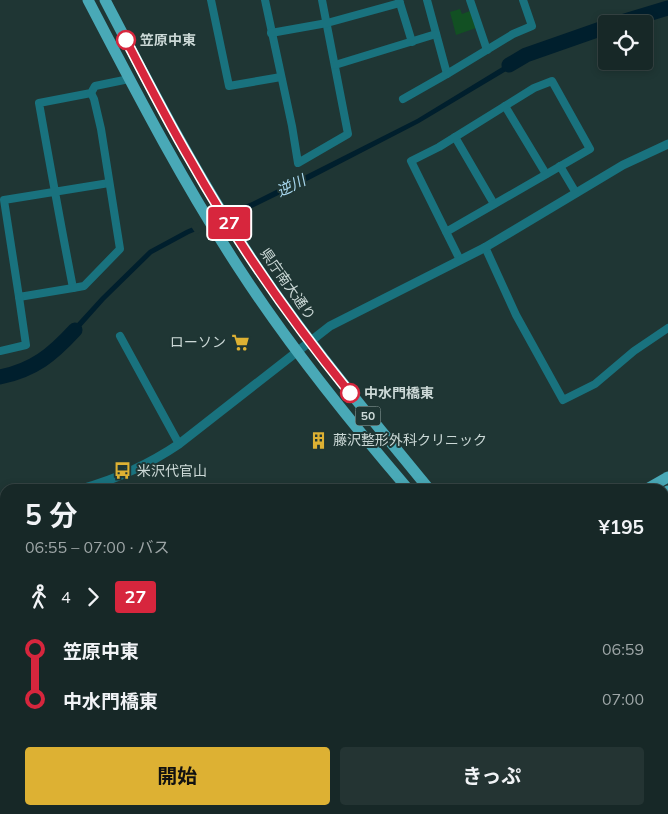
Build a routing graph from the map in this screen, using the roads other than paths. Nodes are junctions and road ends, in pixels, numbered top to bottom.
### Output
1 (88, 0) edge
2 (105, 0) edge
3 (211, 0) edge
4 (265, 0) edge
5 (322, 0) edge
6 (427, 0) edge
7 (470, 0) edge
8 (523, 0) edge
9 (400, 1) edge
10 (327, 23) junction
11 (271, 33) junction
12 (436, 34) junction
13 (412, 42) junction
14 (487, 50) junction
15 (335, 65) junction
16 (447, 74) junction
17 (281, 77) junction
18 (129, 79) junction
19 (91, 93) junction
20 (403, 99) dead end
21 (505, 106) junction
22 (455, 137) junction
23 (668, 144) edge
24 (560, 166) junction
25 (546, 174) junction
26 (109, 183) junction
27 (55, 193) junction
28 (576, 193) junction
29 (2, 201) edge
30 (494, 204) junction
31 (446, 232) junction
32 (485, 247) junction
33 (460, 260) junction
34 (73, 288) junction
35 (19, 297) junction
36 (668, 328) edge
37 (120, 336) dead end
38 (309, 341) junction
39 (0, 351) edge
40 (296, 351) junction
41 (179, 444) junction
42 (668, 477) edge
43 (96, 484) edge
44 (404, 484) edge
45 (425, 484) edge
46 (656, 484) edge

1 - 18 main road, 50
2 - 38 main road, 県庁南大通り / 50
3 - 17 street
4 - 11 street
5 - 10 street
6 - 12 street
7 - 14 street
8 - 14 street
9 - 10 street
9 - 13 street
10 - 11 street
10 - 15 street
11 - 17 street
12 - 13 street
12 - 16 street
13 - 15 street
14 - 16 street
15 - 17 street
16 - 20 street
18 - 19 street
18 - 40 main road, 50
19 - 26 street
19 - 27 street
21 - 22 street
21 - 24 street
21 - 25 street
22 - 30 street
22 - 31 street
23 - 28 street
24 - 25 street
24 - 28 street
25 - 30 street
26 - 27 street
26 - 34 street
27 - 29 street
27 - 34 street
28 - 32 street
29 - 35 street
30 - 31 street
31 - 33 street
32 - 33 street
32 - 36 street
33 - 38 street
34 - 35 street
35 - 39 street
37 - 41 street
38 - 40 street
38 - 45 main road, 県庁南大通り / 50
40 - 41 street
40 - 44 main road, 50
41 - 43 street
42 - 46 main road

